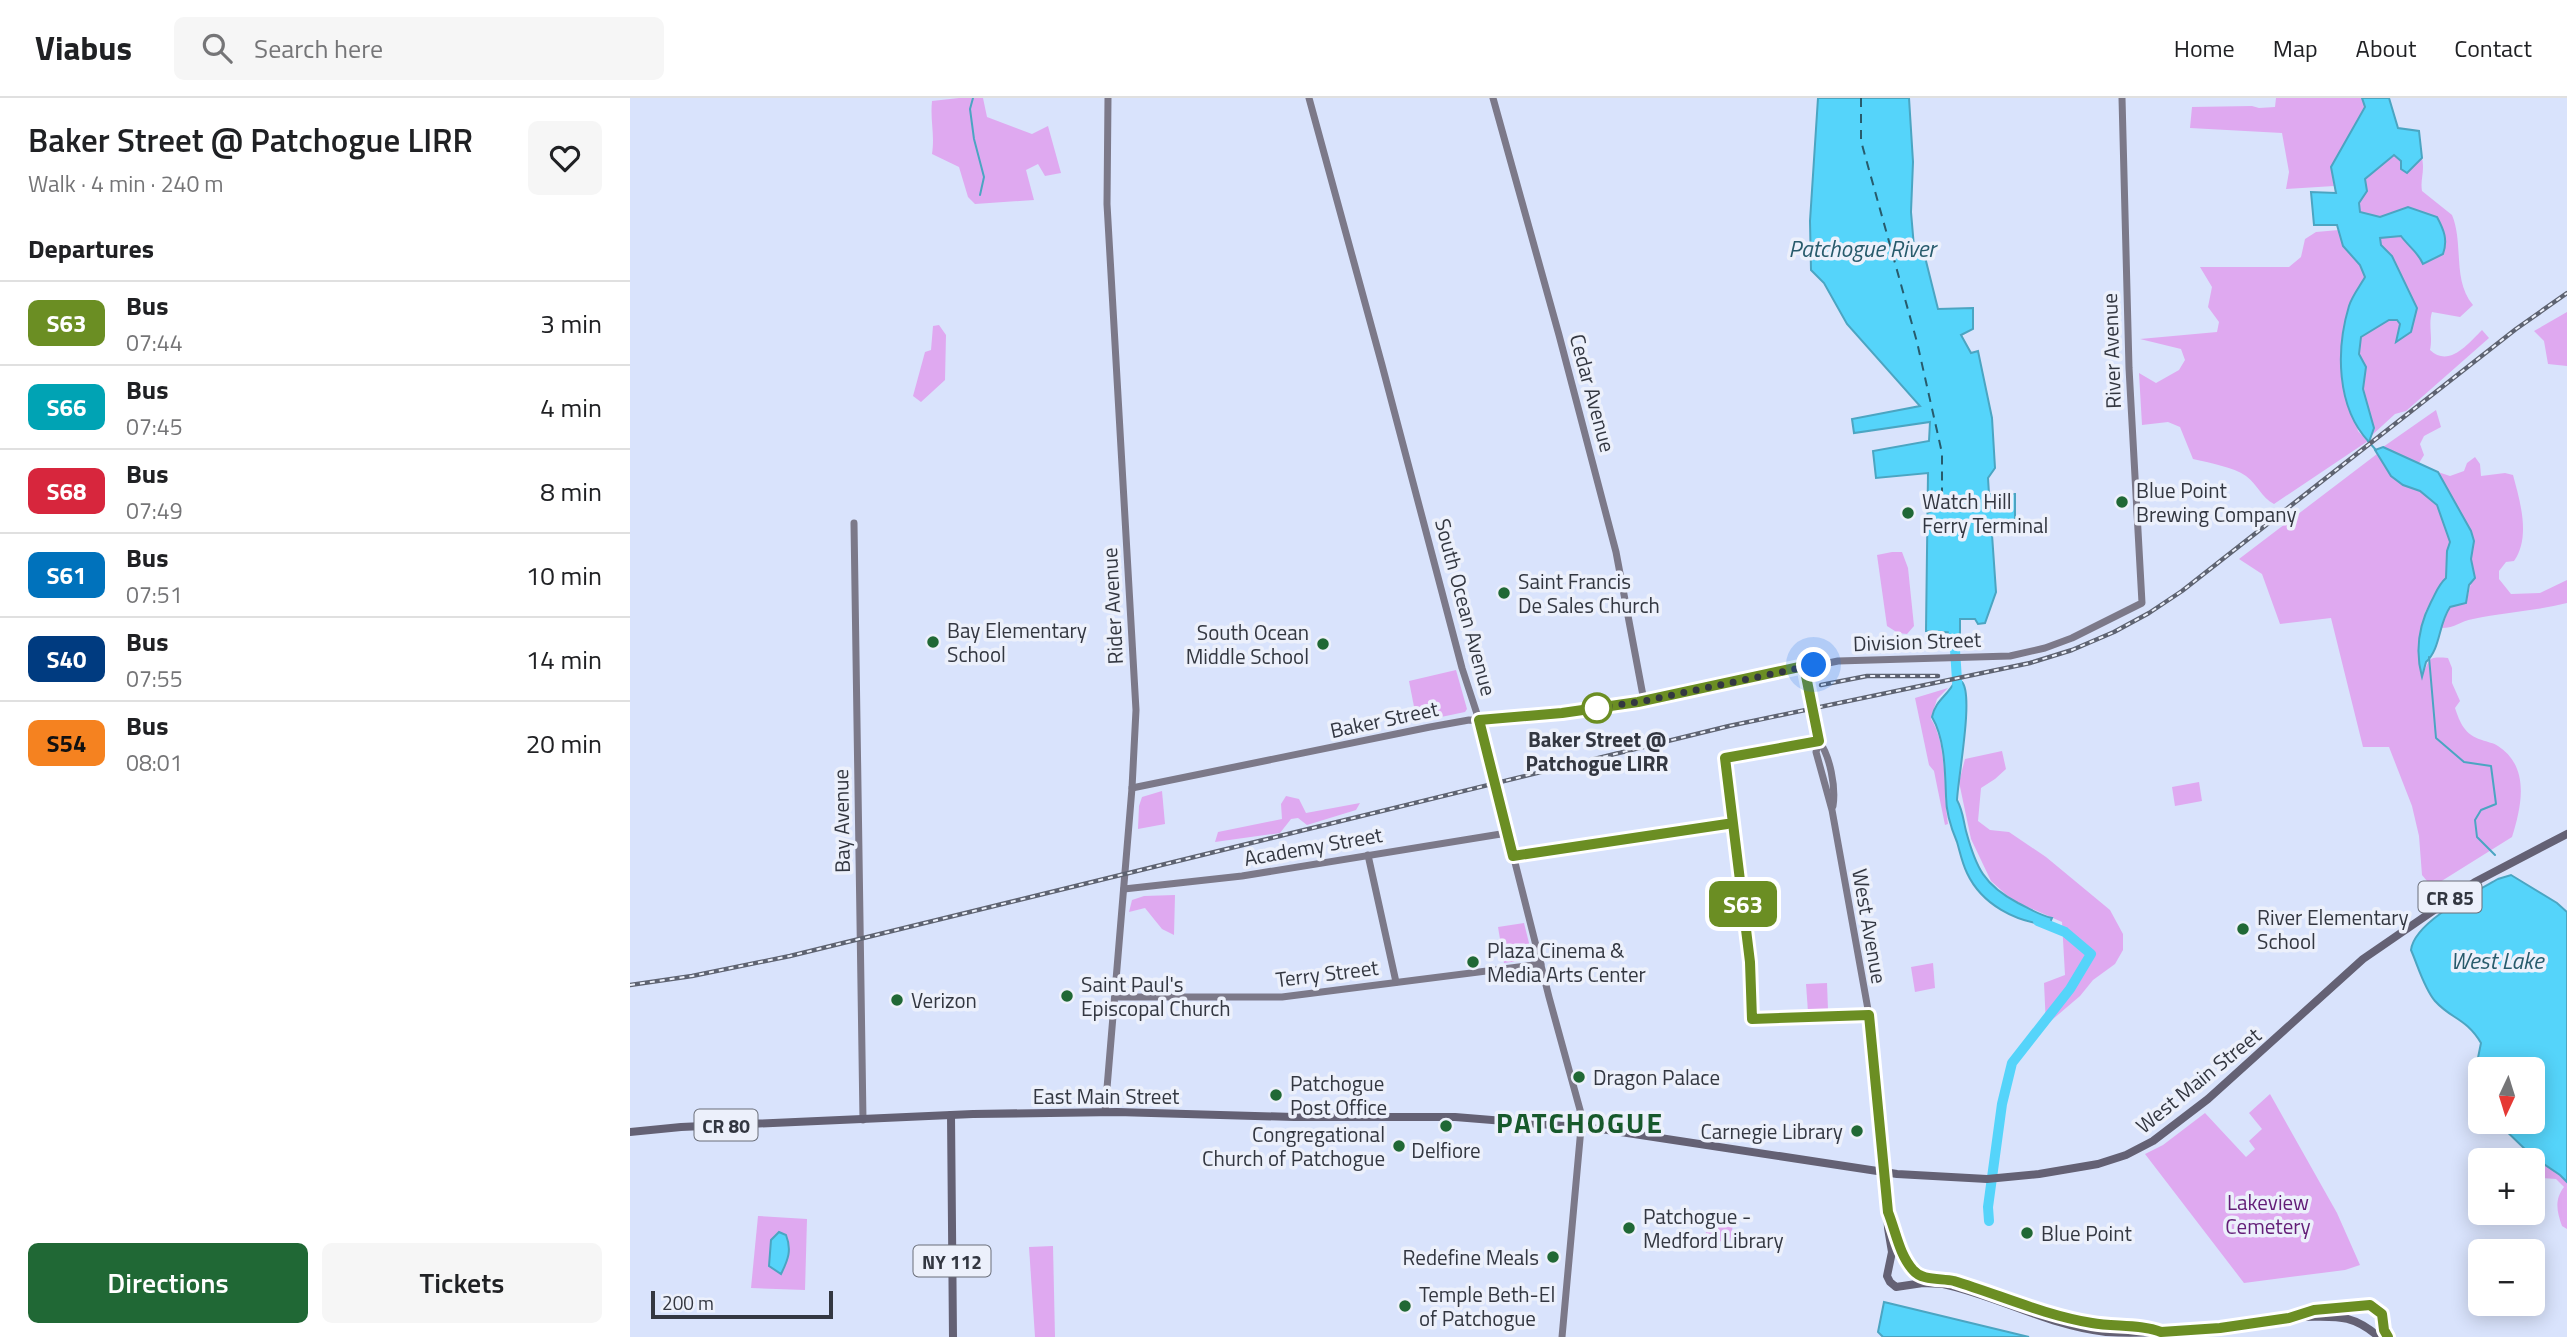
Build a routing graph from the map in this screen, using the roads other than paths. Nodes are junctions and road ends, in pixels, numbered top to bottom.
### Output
1 (1108, 98) edge
2 (1309, 98) edge
3 (1493, 98) edge
4 (2122, 98) edge
5 (854, 523) dead end
6 (2142, 603) joint
7 (1804, 666) junction
8 (1644, 701) junction
9 (1479, 720) junction
10 (1132, 788) junction
11 (1507, 833) junction
12 (2567, 834) edge
13 (1368, 855) junction
14 (1124, 890) junction
15 (1541, 964) junction
16 (1396, 982) junction
17 (1115, 996) junction
18 (1105, 1112) junction
19 (951, 1115) junction
20 (863, 1120) junction
21 (1581, 1127) junction
22 (630, 1132) edge
23 (1885, 1173) junction
24 (1888, 1212) junction
25 (1907, 1263) junction
26 (1891, 1265) junction
27 (1913, 1271) junction
28 (1909, 1284) junction
29 (2362, 1307) junction
30 (2289, 1318) junction
31 (2382, 1320) junction
32 (2361, 1324) junction
33 (2370, 1329) junction
34 (2161, 1332) junction
35 (953, 1337) edge
36 (1562, 1337) edge
37 (2379, 1337) edge
38 (2388, 1337) edge

1 - 10 street, Rider Avenue
2 - 9 street, South Ocean Avenue
3 - 8 street, Cedar Avenue
4 - 6 street, River Avenue
5 - 20 street, Bay Avenue
6 - 7 street, Division Street
7 - 8 street, Division Street
7 - 23 street, West Avenue
8 - 9 street, Baker Street
9 - 10 street, Baker Street
9 - 11 street, South Ocean Avenue
10 - 14 street, Rider Avenue
11 - 13 street, Academy Street
11 - 15 street, South Ocean Avenue
12 - 23 main road, West Main Street / CR 85
13 - 14 street, Academy Street
13 - 16 street
14 - 17 street, Rider Avenue
15 - 16 street, Terry Street
15 - 21 street, South Ocean Avenue
16 - 17 street, Terry Street
17 - 18 street, Rider Avenue
18 - 19 main road, East Main Street
18 - 21 main road, East Main Street
19 - 20 main road, East Main Street
19 - 35 main road, NY 112
20 - 22 main road, East Main Street / CR 80
21 - 23 main road, West Main Street
21 - 36 street, South Ocean Avenue
23 - 24 main road
24 - 25 main road
24 - 26 main road
25 - 26 main road
25 - 27 main road
26 - 28 main road
27 - 28 main road
27 - 34 main road
28 - 34 main road
29 - 30 main road
29 - 31 main road
29 - 32 main road
30 - 32 main road
30 - 34 main road
31 - 33 main road
31 - 38 main road
32 - 33 main road
33 - 37 main road

